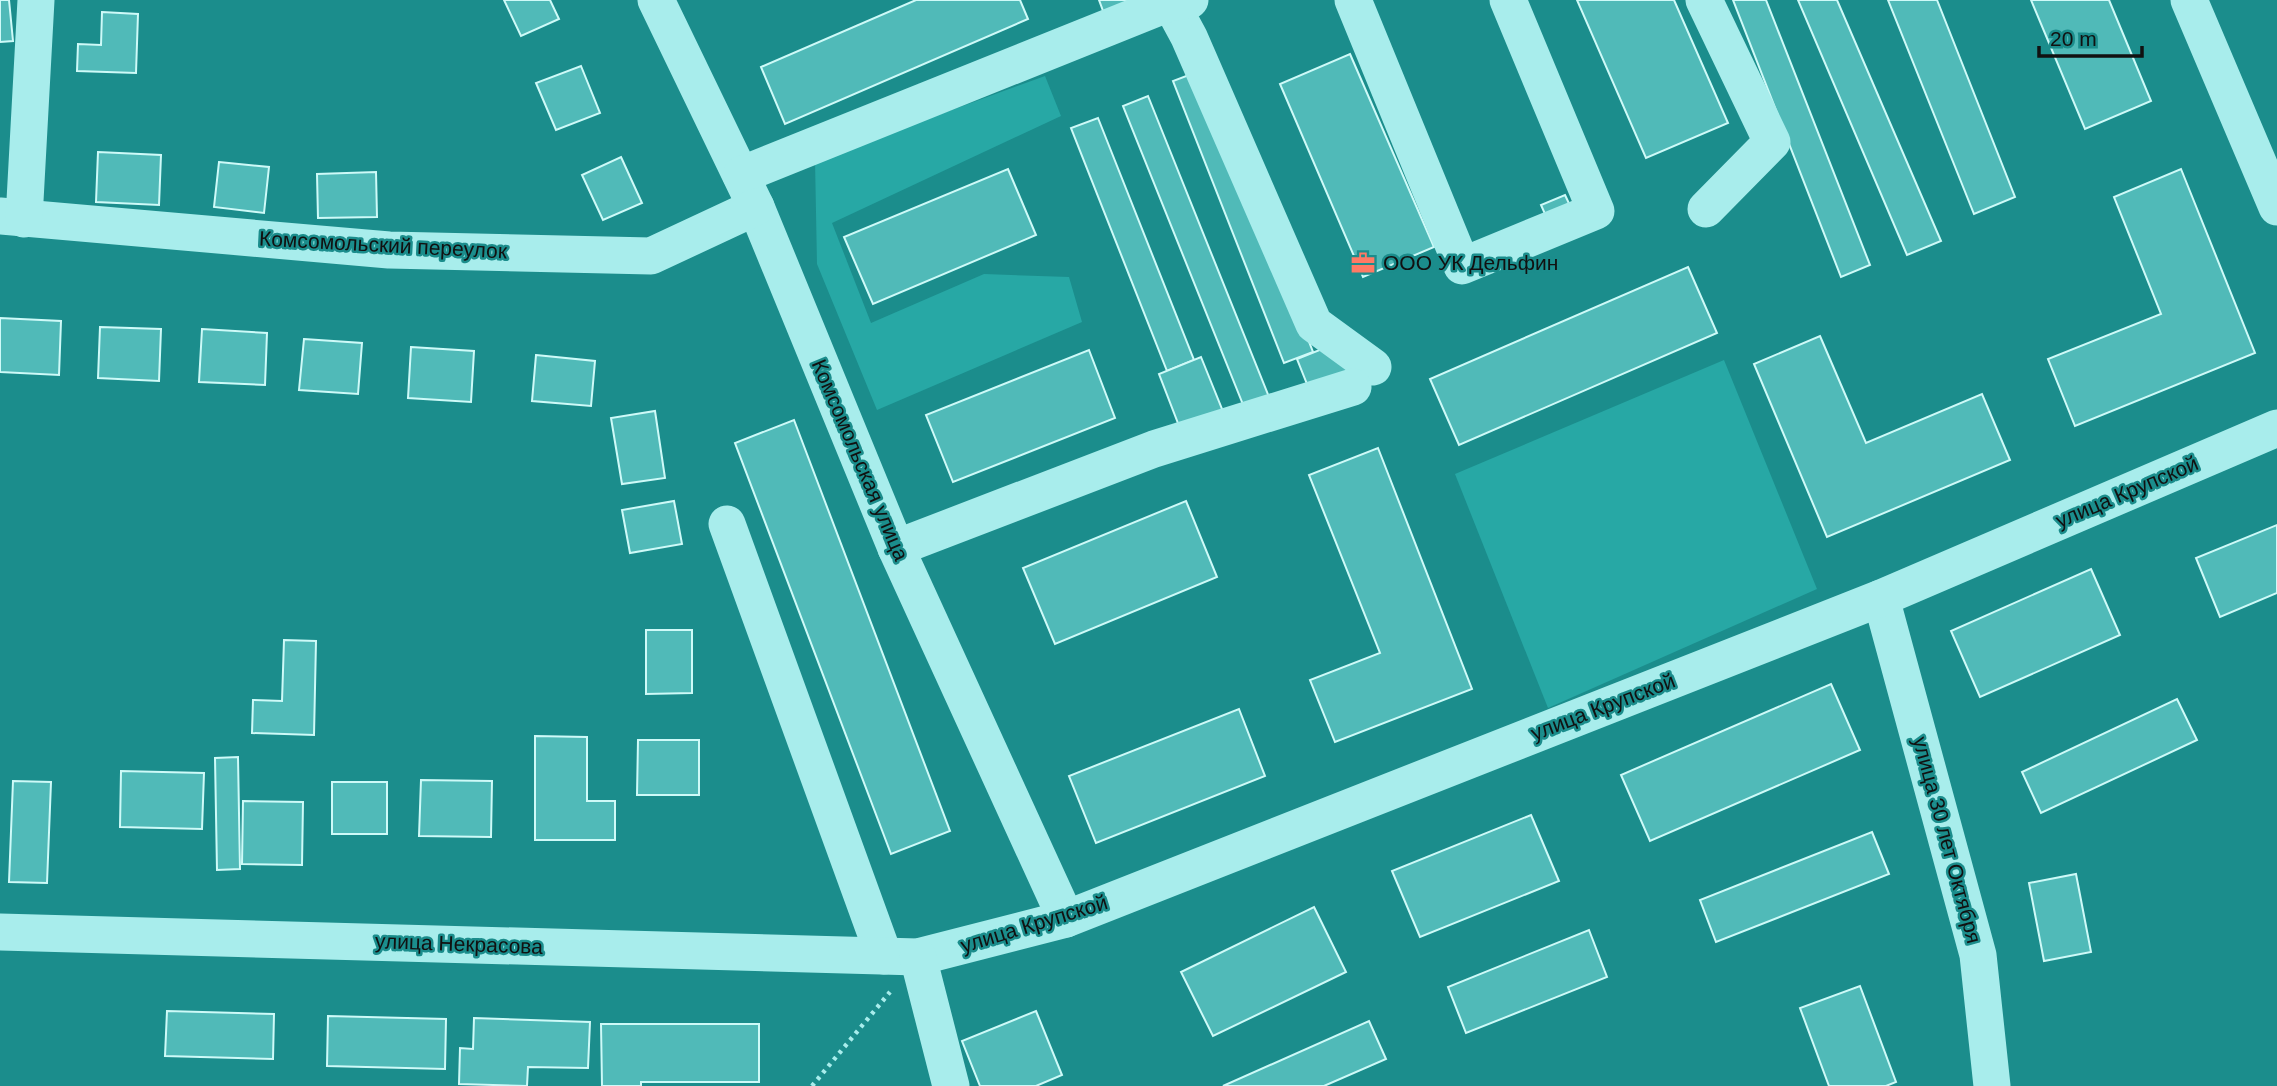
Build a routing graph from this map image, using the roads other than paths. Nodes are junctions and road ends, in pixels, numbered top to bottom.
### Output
1 (36, 0) edge
2 (1353, 0) edge
3 (1508, 0) edge
4 (1704, 0) edge
5 (2189, 0) edge
6 (1176, 1) edge
7 (669, 4) edge
8 (749, 191) junction
9 (2277, 206) edge
10 (1706, 209) dead end
11 (12, 218) edge
12 (2277, 428) edge
13 (727, 524) dead end
14 (895, 548) junction
15 (1881, 598) junction
16 (1066, 919) junction
17 (0, 932) edge
18 (901, 957) junction
19 (951, 1086) edge
20 (1992, 1086) edge

1 - 11 street
2 - 3 street
4 - 10 street
5 - 9 street
6 - 8 street, Комсомольский переулок
6 - 14 street
7 - 8 street, Комсомольская улица
8 - 11 street, Комсомольский переулок
8 - 14 street, Комсомольская улица
12 - 15 street, улица Крупской
13 - 18 street
14 - 16 street, Комсомольская улица
15 - 16 street, улица Крупской
15 - 20 street, улица 30 лет Октября
16 - 18 street, улица Крупской
17 - 18 street, улица Некрасова
18 - 19 street

